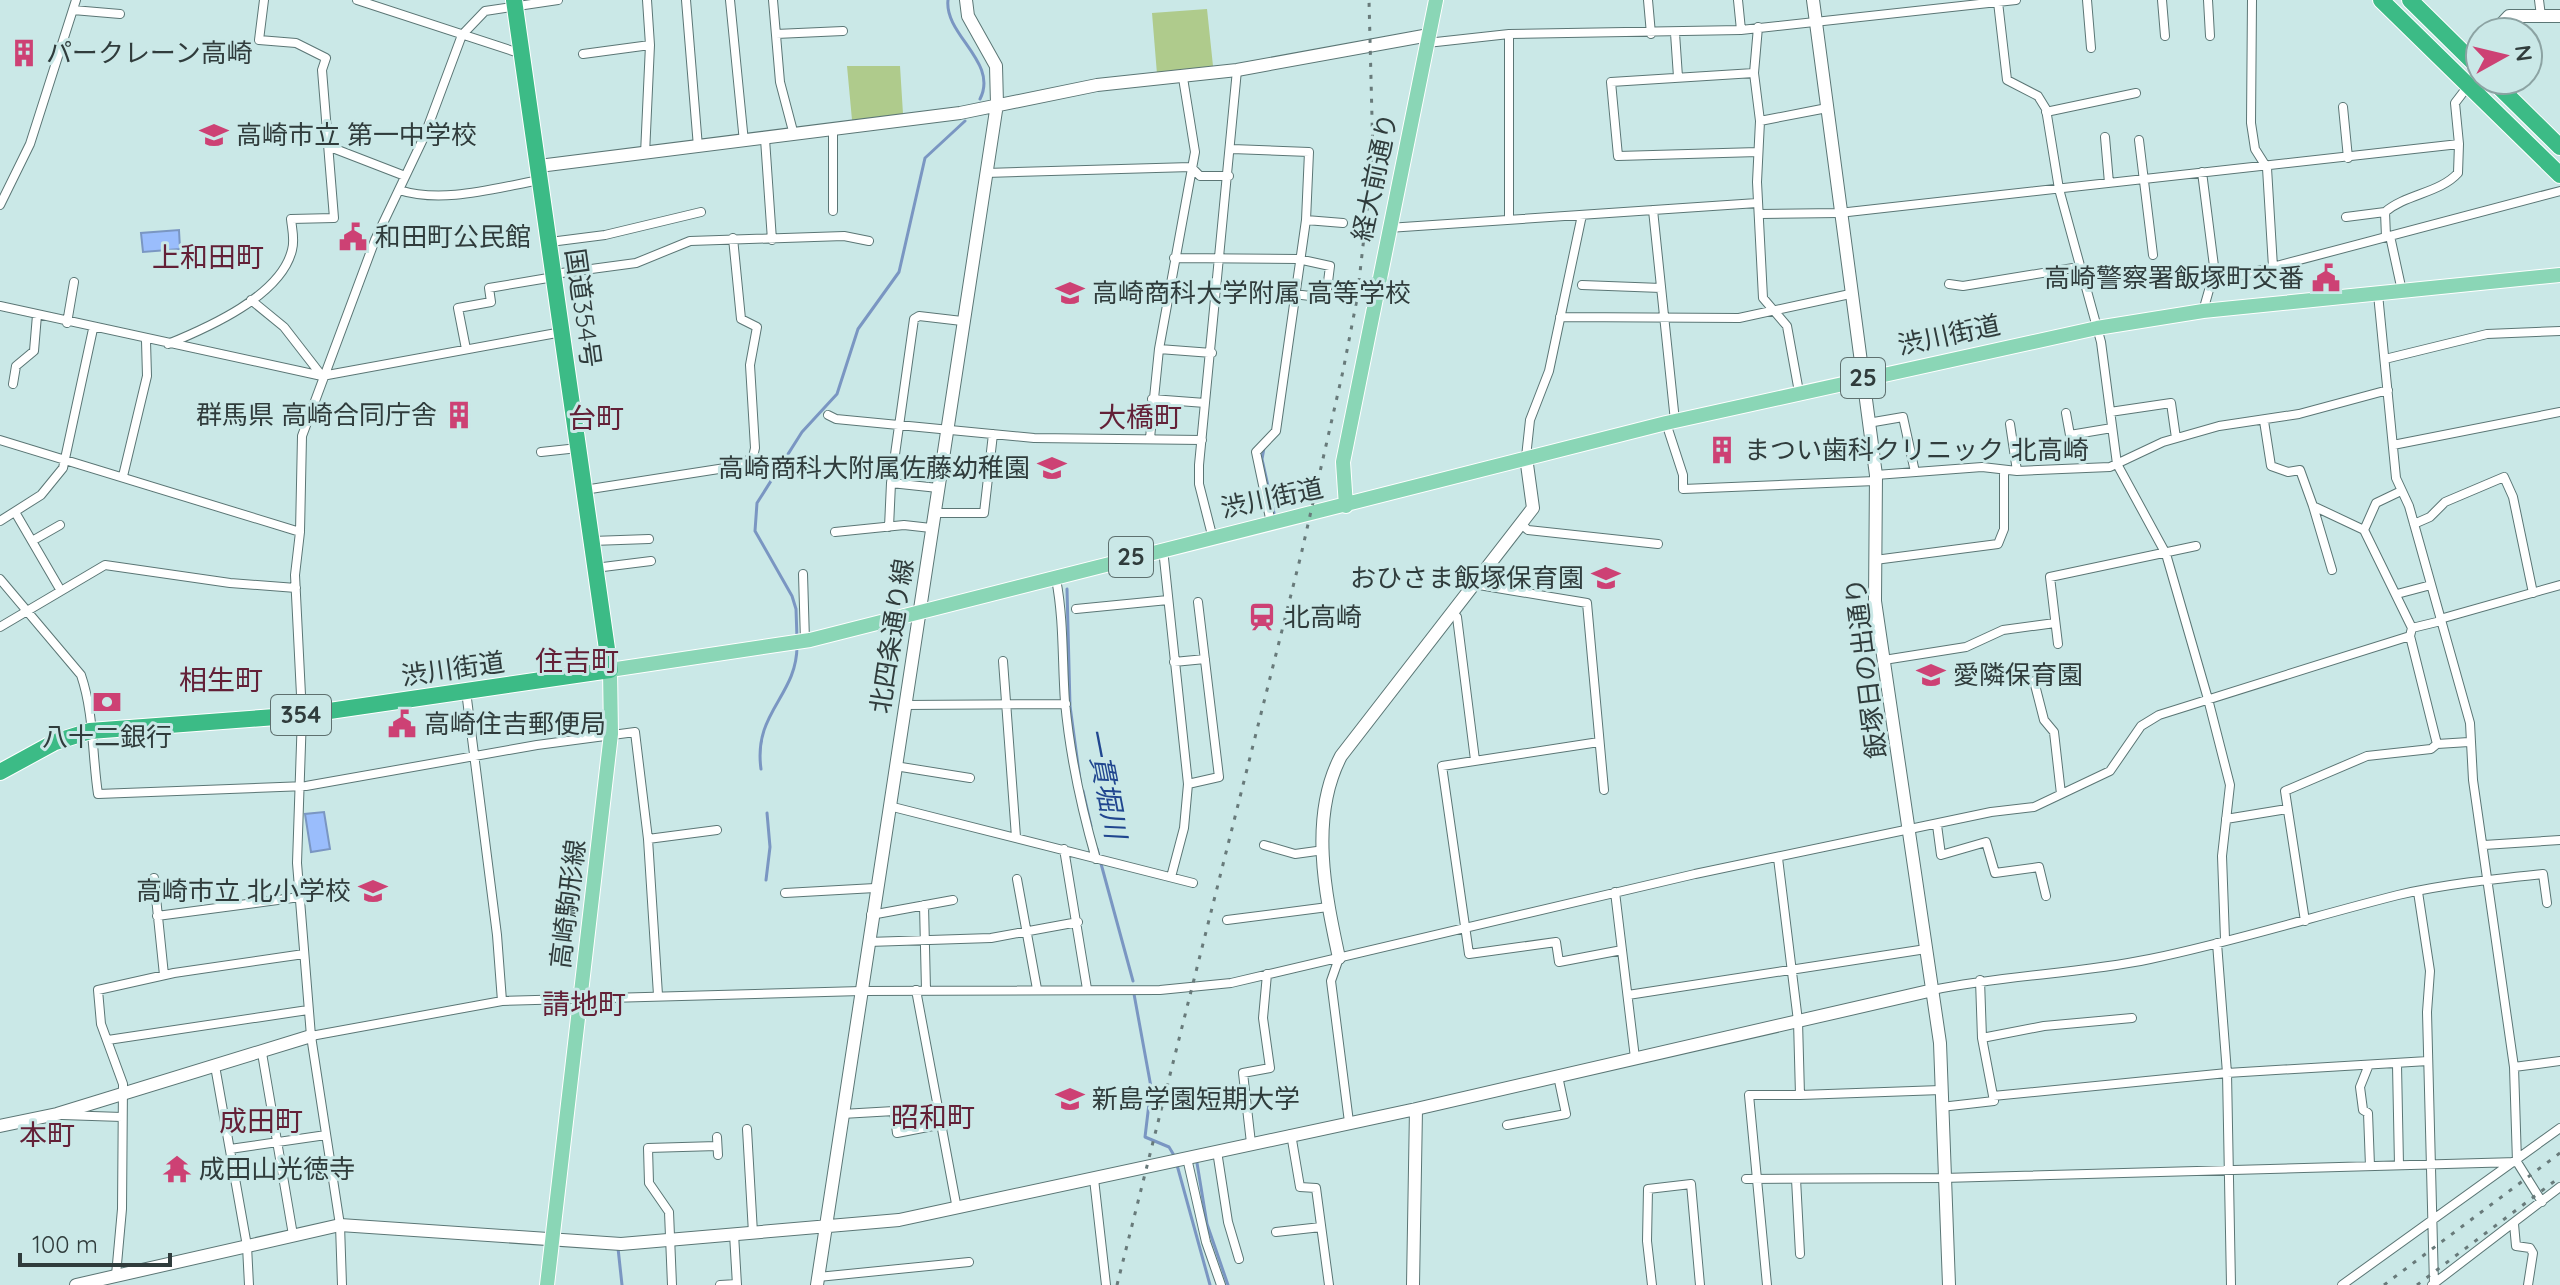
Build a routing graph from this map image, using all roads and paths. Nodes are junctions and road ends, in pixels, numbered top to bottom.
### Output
1 (264, 0) edge
2 (357, 0) edge
3 (558, 0) edge
4 (647, 0) edge
5 (686, 0) edge
6 (730, 0) edge
7 (773, 0) edge
8 (966, 0) edge
9 (1436, 0) edge
10 (1648, 0) edge
11 (1738, 0) edge
12 (1813, 0) edge
13 (1909, 0) edge
14 (2016, 0) edge
15 (2087, 0) edge
16 (2162, 0) edge
17 (2208, 0) edge
18 (2252, 0) edge
19 (2381, 0) edge
20 (2410, 0) edge
21 (2539, 0) edge
22 (2002, 1) edge
23 (515, 2) edge
24 (75, 5) edge
25 (1911, 12) junction
26 (120, 14) dead end
27 (2541, 16) edge
28 (1815, 20) junction
29 (1758, 27) junction
30 (1741, 30) junction
31 (843, 31) dead end
32 (1675, 33) junction
33 (776, 34) junction
34 (1509, 34) junction
35 (1651, 34) junction
36 (462, 35) junction
37 (2165, 36) dead end
38 (2210, 36) dead end
39 (1428, 39) junction
40 (650, 45) junction
41 (2464, 47) edge
42 (2091, 48) dead end
43 (523, 54) junction
44 (583, 54) dead end
45 (1237, 70) junction
46 (1754, 73) junction
47 (1678, 77) junction
48 (1183, 78) junction
49 (2464, 82) edge
50 (2464, 91) edge
51 (2136, 93) dead end
52 (2478, 96) edge
53 (2508, 96) edge
54 (997, 104) junction
55 (2343, 107) dead end
56 (1827, 108) junction
57 (2046, 112) junction
58 (1760, 121) junction
59 (833, 130) junction
60 (794, 135) junction
61 (2105, 137) dead end
62 (765, 139) junction
63 (2139, 140) dead end
64 (744, 142) junction
65 (2459, 144) junction
66 (330, 147) junction
67 (698, 147) junction
68 (2560, 147) edge
69 (1232, 149) junction
70 (1758, 152) junction
71 (645, 154) junction
72 (2348, 158) junction
73 (1191, 167) junction
74 (2267, 168) junction
75 (2202, 172) junction
76 (540, 173) junction
77 (986, 173) junction
78 (2560, 175) edge
79 (405, 176) junction
80 (1229, 176) junction
81 (2144, 179) junction
82 (2109, 183) junction
83 (2059, 189) junction
84 (399, 190) junction
85 (2560, 191) edge
86 (1757, 203) junction
87 (0, 205) edge
88 (1653, 210) junction
89 (833, 211) dead end
90 (701, 212) dead end
91 (2385, 212) junction
92 (1839, 213) junction
93 (1760, 214) junction
94 (1582, 215) junction
95 (2346, 217) dead end
96 (1306, 220) junction
97 (1509, 220) junction
98 (1343, 223) dead end
99 (1388, 228) junction
100 (2388, 236) junction
101 (733, 238) junction
102 (772, 240) junction
103 (869, 241) dead end
104 (550, 242) junction
105 (2153, 255) dead end
106 (1222, 256) junction
107 (1174, 258) junction
108 (1298, 259) junction
109 (2079, 267) junction
110 (2273, 267) junction
111 (554, 275) junction
112 (2560, 275) edge
113 (74, 282) dead end
114 (2216, 282) junction
115 (1949, 284) dead end
116 (1582, 285) dead end
117 (1661, 288) junction
118 (2402, 291) junction
119 (1294, 294) junction
120 (1850, 294) junction
121 (2378, 294) junction
122 (251, 300) junction
123 (0, 306) edge
124 (1773, 310) junction
125 (2203, 311) junction
126 (37, 315) junction
127 (1560, 317) junction
128 (1664, 318) junction
129 (962, 321) junction
130 (67, 323) junction
131 (2097, 328) junction
132 (93, 329) junction
133 (2560, 331) edge
134 (562, 332) junction
135 (146, 341) junction
136 (167, 345) junction
137 (466, 349) junction
138 (1159, 349) junction
139 (1212, 353) junction
140 (2385, 359) junction
141 (322, 376) junction
142 (1862, 378) junction
143 (13, 384) dead end
144 (2388, 390) junction
145 (1799, 392) junction
146 (1152, 399) junction
147 (1205, 403) junction
148 (2110, 412) junction
149 (2560, 412) edge
150 (2066, 413) dead end
151 (828, 415) dead end
152 (2264, 421) junction
153 (1671, 422) junction
154 (900, 423) junction
155 (1868, 423) junction
156 (2010, 424) dead end
157 (2112, 428) junction
158 (946, 429) junction
159 (993, 434) junction
160 (1150, 438) junction
161 (2176, 438) junction
162 (0, 440) edge
163 (1202, 440) junction
164 (2393, 445) junction
165 (579, 448) junction
166 (541, 452) dead end
167 (1526, 457) junction
168 (67, 458) junction
169 (2117, 464) junction
170 (2004, 471) junction
171 (2017, 471) junction
172 (1915, 472) junction
173 (123, 476) junction
174 (1876, 478) junction
175 (891, 483) junction
176 (938, 488) junction
177 (584, 490) junction
178 (2399, 492) junction
179 (1346, 506) junction
180 (2313, 506) junction
181 (15, 512) junction
182 (934, 513) junction
183 (0, 521) edge
184 (1271, 523) junction
185 (1521, 524) junction
186 (2414, 524) junction
187 (60, 525) dead end
188 (889, 527) junction
189 (931, 528) junction
190 (2364, 530) junction
191 (300, 532) junction
192 (835, 532) dead end
193 (1212, 535) junction
194 (649, 539) dead end
195 (32, 541) junction
196 (592, 541) junction
197 (1658, 544) dead end
198 (2196, 546) dead end
199 (1163, 548) junction
200 (2166, 554) junction
201 (1875, 560) junction
202 (651, 561) dead end
203 (595, 568) junction
204 (2332, 570) dead end
205 (803, 574) dead end
206 (0, 579) edge
207 (1056, 579) junction
208 (1473, 584) junction
209 (2431, 585) junction
210 (2560, 585) edge
211 (296, 588) junction
212 (61, 591) junction
213 (2533, 593) junction
214 (2397, 594) junction
215 (1168, 600) junction
216 (1198, 602) dead end
217 (1076, 609) dead end
218 (26, 612) junction
219 (1452, 612) junction
220 (918, 614) junction
221 (2440, 620) junction
222 (2055, 623) junction
223 (0, 627) edge
224 (2411, 632) junction
225 (799, 642) junction
226 (2058, 644) dead end
227 (1205, 659) junction
228 (1884, 660) junction
229 (1003, 661) dead end
230 (1174, 662) junction
231 (610, 670) junction
232 (2034, 681) dead end
233 (466, 691) junction
234 (2208, 699) junction
235 (1066, 704) junction
236 (904, 705) junction
237 (1006, 706) junction
238 (302, 715) junction
239 (90, 731) junction
240 (611, 734) junction
241 (1599, 742) junction
242 (2469, 742) junction
243 (2437, 744) junction
244 (475, 757) junction
245 (1475, 760) junction
246 (895, 766) junction
247 (0, 772) edge
248 (970, 778) dead end
249 (1188, 784) junction
250 (300, 786) junction
251 (1604, 790) dead end
252 (2061, 794) junction
253 (889, 806) junction
254 (2287, 809) junction
255 (2226, 819) junction
256 (1937, 825) junction
257 (717, 830) dead end
258 (1909, 830) junction
259 (1016, 837) junction
260 (648, 839) junction
261 (2560, 840) edge
262 (1264, 845) dead end
263 (2484, 845) junction
264 (1064, 849) junction
265 (1324, 850) junction
266 (1778, 858) junction
267 (1100, 861) junction
268 (1171, 877) junction
269 (154, 878) dead end
270 (1017, 879) dead end
271 (2489, 880) junction
272 (1193, 883) dead end
273 (875, 888) junction
274 (1615, 892) junction
275 (2418, 892) junction
276 (785, 893) dead end
277 (2046, 896) dead end
278 (300, 897) junction
279 (953, 900) dead end
280 (2547, 903) dead end
281 (924, 905) junction
282 (1328, 907) junction
283 (871, 915) junction
284 (157, 916) junction
285 (1227, 920) dead end
286 (2305, 921) junction
287 (1078, 922) junction
288 (1465, 927) junction
289 (1026, 931) junction
290 (927, 940) junction
291 (2221, 941) junction
292 (867, 942) junction
293 (1926, 949) junction
294 (1622, 950) junction
295 (304, 954) junction
296 (1339, 958) junction
297 (1792, 972) junction
298 (1267, 974) junction
299 (164, 975) junction
300 (1980, 980) junction
301 (1037, 989) junction
302 (1087, 989) junction
303 (921, 990) junction
304 (1933, 990) junction
305 (861, 991) junction
306 (658, 995) junction
307 (1628, 995) junction
308 (581, 999) junction
309 (502, 1001) junction
310 (308, 1010) junction
311 (2132, 1018) dead end
312 (1798, 1021) junction
313 (311, 1036) junction
314 (1982, 1038) junction
315 (108, 1040) junction
316 (262, 1053) junction
317 (1635, 1058) junction
318 (2428, 1061) junction
319 (2560, 1061) edge
320 (2397, 1065) junction
321 (215, 1066) junction
322 (2368, 1067) junction
323 (2514, 1067) junction
324 (2227, 1073) junction
325 (1558, 1076) junction
326 (1941, 1090) junction
327 (123, 1093) junction
328 (1800, 1095) junction
329 (1993, 1096) junction
330 (1941, 1107) junction
331 (1416, 1109) junction
332 (57, 1114) junction
333 (842, 1114) junction
334 (122, 1117) junction
335 (1349, 1122) junction
336 (943, 1124) junction
337 (1507, 1125) dead end
338 (0, 1126) edge
339 (2560, 1128) edge
340 (747, 1129) dead end
341 (1291, 1134) junction
342 (326, 1135) junction
343 (278, 1142) junction
344 (1251, 1143) junction
345 (717, 1146) dead end
346 (230, 1149) junction
347 (1217, 1151) junction
348 (1180, 1159) junction
349 (2517, 1162) junction
350 (2399, 1165) junction
351 (2370, 1166) junction
352 (2432, 1166) junction
353 (2228, 1167) junction
354 (1943, 1178) junction
355 (1094, 1179) junction
356 (1746, 1179) dead end
357 (1756, 1179) junction
358 (1796, 1179) junction
359 (2560, 1187) edge
360 (2542, 1202) junction
361 (957, 1209) junction
362 (2432, 1220) junction
363 (2514, 1224) junction
364 (340, 1225) junction
365 (825, 1227) junction
366 (1321, 1227) junction
367 (1276, 1232) dead end
368 (753, 1233) junction
369 (734, 1234) junction
370 (293, 1235) junction
371 (553, 1237) junction
372 (670, 1239) junction
373 (247, 1246) junction
374 (1800, 1254) dead end
375 (1239, 1259) dead end
376 (969, 1262) dead end
377 (116, 1275) junction
378 (818, 1281) edge
379 (737, 1284) edge
380 (2433, 1284) edge
381 (76, 1285) edge
382 (249, 1285) edge
383 (342, 1285) edge
384 (547, 1285) edge
385 (672, 1285) edge
386 (720, 1285) edge
387 (1106, 1285) edge
388 (1221, 1285) edge
389 (1329, 1285) edge
390 (1413, 1285) edge
391 (1652, 1285) edge
392 (1700, 1285) edge
393 (1767, 1285) edge
394 (1949, 1285) edge
395 (2231, 1285) edge
396 (2342, 1285) edge
397 (2528, 1285) edge

1 - 66 street
2 - 36 street
3 - 23 street
4 - 40 street
5 - 67 street
6 - 64 street
7 - 33 street
8 - 54 street, 北四条通り線
9 - 39 main road, 経大前通り
10 - 35 street
11 - 30 street
12 - 28 street, 飯塚日の出通り
13 - 25 street
14 - 22 street
15 - 42 street
16 - 37 street
17 - 38 street
18 - 74 street
19 - 49 highway
20 - 41 highway
21 - 27 street
22 - 25 street
22 - 57 street
23 - 36 street
23 - 43 highway, 国道354号
24 - 26 street
24 - 87 street
25 - 28 street
28 - 29 street
28 - 56 street, 飯塚日の出通り
29 - 30 street
29 - 46 street
30 - 32 street
31 - 33 street
32 - 35 street
32 - 47 street
33 - 60 street
34 - 35 street
34 - 39 street
34 - 97 street
36 - 43 street
36 - 79 street
39 - 45 street
39 - 99 main road, 経大前通り
40 - 44 street
40 - 71 street
43 - 76 highway, 国道354号
45 - 48 street
45 - 69 street
46 - 47 street
46 - 58 street
47 - 70 street
48 - 54 street
48 - 73 street
50 - 65 street
51 - 57 street
52 - 78 highway
53 - 68 highway
54 - 59 street
54 - 77 street, 北四条通り線
55 - 72 street
56 - 58 street
56 - 92 street, 飯塚日の出通り
57 - 83 street
58 - 70 street
59 - 60 street
59 - 89 street
60 - 62 street
61 - 82 street
62 - 64 street
62 - 102 street
63 - 81 street
64 - 67 street
65 - 72 street
65 - 91 street
66 - 79 street
66 - 122 street
67 - 71 street
69 - 80 street
69 - 96 street
70 - 86 street
71 - 76 street
72 - 74 street
73 - 77 street
73 - 80 street
73 - 107 street
74 - 75 street
74 - 110 street
75 - 81 street
75 - 114 street
76 - 84 street
76 - 104 highway, 国道354号
77 - 129 street, 北四条通り線
79 - 84 street
80 - 106 street
81 - 82 street
81 - 105 street
82 - 83 street
83 - 92 street
83 - 109 street
84 - 141 street
85 - 100 street
86 - 88 street
86 - 93 street
88 - 94 street
88 - 117 street
90 - 104 street
91 - 95 street
91 - 100 street
92 - 93 street
92 - 120 street, 飯塚日の出通り
93 - 124 street
94 - 97 street
94 - 127 street
96 - 98 street
96 - 108 street
97 - 99 street
99 - 179 main road, 経大前通り
100 - 110 street
100 - 118 street
101 - 102 street
101 - 111 street
101 - 177 street
102 - 103 street
104 - 111 highway, 国道354号
106 - 107 street
106 - 108 street
106 - 139 street
107 - 138 street
108 - 119 street
108 - 119 street
109 - 115 street
109 - 131 street
110 - 114 street
111 - 134 highway, 国道354号
111 - 137 street
112 - 118 main road, 渋川街道 / 25
113 - 130 street
114 - 125 street
116 - 117 street
117 - 128 street
118 - 121 main road, 渋川街道 / 25
119 - 184 street
120 - 124 street
120 - 142 street, 飯塚日の出通り
121 - 125 main road, 渋川街道 / 25
121 - 140 street
122 - 136 street
122 - 141 street
123 - 126 street
124 - 128 street
124 - 145 street
125 - 131 main road, 渋川街道 / 25
126 - 130 street
126 - 143 street
127 - 128 street
127 - 167 street
128 - 153 street
129 - 154 street
129 - 158 street, 北四条通り線
130 - 132 street
131 - 142 main road, 渋川街道 / 25
131 - 148 street
132 - 135 street
132 - 168 street
133 - 140 street
134 - 137 street
134 - 165 highway, 国道354号
135 - 136 street
135 - 173 street
136 - 141 street
137 - 141 street
138 - 139 street
138 - 146 street
139 - 147 street
140 - 144 street
141 - 191 street
142 - 145 main road, 渋川街道 / 25
142 - 155 street, 飯塚日の出通り
144 - 152 street
144 - 164 street
145 - 153 main road, 渋川街道 / 25
146 - 147 street
146 - 160 street
147 - 163 street
148 - 157 street
148 - 161 street
149 - 164 street
150 - 157 street
151 - 154 street
152 - 161 street
152 - 180 street
153 - 167 main road, 渋川街道 / 25
153 - 174 street
154 - 158 street
154 - 175 street
155 - 172 street
155 - 174 street, 飯塚日の出通り
156 - 171 street
157 - 169 street
158 - 159 street
158 - 176 street, 北四条通り線
159 - 160 street
159 - 182 street
160 - 163 street
161 - 169 street
162 - 168 street
163 - 193 street
164 - 178 street
165 - 166 street
165 - 177 highway, 国道354号
167 - 179 main road, 渋川街道 / 25
167 - 185 street
168 - 173 street
168 - 181 street
169 - 171 street
169 - 200 street
170 - 171 street
170 - 172 street
170 - 201 street
172 - 174 street
173 - 191 street
174 - 201 street, 飯塚日の出通り
175 - 176 street
175 - 188 street
176 - 182 street, 北四条通り線
177 - 196 highway, 国道354号
178 - 186 street
178 - 190 street
179 - 184 main road, 渋川街道 / 25
180 - 190 street
180 - 204 street
181 - 183 street
181 - 195 street
182 - 189 street, 北四条通り線
184 - 193 main road, 渋川街道 / 25
185 - 197 street
185 - 208 street
186 - 209 street
186 - 213 street
187 - 195 street
188 - 189 street
188 - 192 street
189 - 220 street, 北四条通り線
190 - 214 street
191 - 211 street
193 - 199 main road, 渋川街道 / 25
194 - 196 street
195 - 212 street
196 - 203 highway, 国道354号
198 - 200 street
199 - 207 main road, 渋川街道 / 25
199 - 215 street
200 - 222 street
200 - 234 street
201 - 228 street, 飯塚日の出通り
202 - 203 street
203 - 231 highway, 国道354号
205 - 225 street
206 - 218 street
207 - 220 main road, 渋川街道 / 25
207 - 235 street
208 - 219 street
208 - 241 street
209 - 214 street
209 - 221 street
210 - 213 street
211 - 212 street
211 - 238 street
212 - 218 street
213 - 221 street
214 - 224 street
215 - 217 street
215 - 230 street
216 - 227 street
218 - 223 street
218 - 239 street
219 - 245 street
219 - 265 street
220 - 225 main road, 渋川街道 / 25
220 - 236 street, 北四条通り線
221 - 224 street
221 - 242 street
222 - 226 street
222 - 228 street
224 - 234 street
224 - 243 street
225 - 231 main road, 渋川街道 / 25
227 - 230 street
227 - 249 street
228 - 258 street, 飯塚日の出通り
229 - 237 street
230 - 249 street
231 - 233 highway, 渋川街道 / 354
231 - 240 main road, 高崎駒形線
232 - 252 street
233 - 238 highway, 渋川街道 / 354
233 - 244 street
234 - 252 street
234 - 255 street
235 - 237 street
235 - 267 street
236 - 237 street
236 - 246 street, 北四条通り線
237 - 259 street
238 - 239 highway, 渋川街道 / 354
238 - 250 street
239 - 247 highway, 渋川街道 / 354
239 - 250 street
240 - 244 street
240 - 260 street
240 - 308 main road, 高崎駒形線
241 - 245 street
241 - 251 street
242 - 243 street
242 - 263 street
243 - 254 street
244 - 250 street
244 - 309 street
245 - 288 street
246 - 248 street
246 - 253 street, 北四条通り線
249 - 268 street
250 - 278 street
252 - 256 street
253 - 259 street
253 - 273 street, 北四条通り線
254 - 255 street
254 - 286 street
255 - 291 street
256 - 258 street
256 - 277 street
257 - 260 street
258 - 266 street
258 - 293 street, 飯塚日の出通り
259 - 264 street
260 - 306 street
261 - 263 street
262 - 265 street
263 - 271 street
264 - 267 street
264 - 287 street
265 - 282 street
266 - 274 street
266 - 297 street
267 - 268 street
268 - 272 street
269 - 284 street
270 - 289 street
271 - 275 street
271 - 280 street
271 - 323 street
273 - 276 street
273 - 283 street, 北四条通り線
274 - 288 street
274 - 294 street
275 - 286 street
275 - 318 street
278 - 284 street
278 - 295 street
279 - 281 street
281 - 283 street
281 - 290 street
282 - 285 street
282 - 296 street
283 - 292 street, 北四条通り線
284 - 299 street
286 - 291 street
287 - 289 street
287 - 302 street
288 - 294 street
288 - 296 street
289 - 290 street
289 - 301 street
290 - 292 street
290 - 303 street
291 - 300 street
291 - 324 street
292 - 305 street, 北四条通り線
293 - 297 street
293 - 304 street, 飯塚日の出通り
294 - 307 street
295 - 299 street
295 - 310 street
296 - 298 street
296 - 335 street
297 - 307 street
297 - 312 street
298 - 302 street
298 - 344 street
299 - 315 street
300 - 304 street
300 - 314 street
301 - 302 street
301 - 303 street
303 - 305 street
303 - 336 street
304 - 312 street
304 - 326 street, 飯塚日の出通り
305 - 306 street
305 - 333 street, 北四条通り線
306 - 308 street
307 - 317 street
308 - 309 street
308 - 371 main road, 高崎駒形線
309 - 313 street
310 - 313 street
310 - 315 street
311 - 314 street
312 - 317 street
312 - 328 street
313 - 316 street
313 - 342 street
314 - 329 street
315 - 327 street
316 - 321 street
316 - 343 street
317 - 325 street
318 - 320 street
318 - 352 street
319 - 323 street
320 - 322 street
320 - 350 street
321 - 327 street
321 - 346 street
322 - 324 street
322 - 351 street
323 - 349 street
324 - 329 street
324 - 353 street
325 - 331 street
325 - 337 street
326 - 328 street
326 - 330 street, 飯塚日の出通り
327 - 332 street
327 - 334 street
328 - 357 street
329 - 330 street
330 - 354 street, 飯塚日の出通り
331 - 335 street
331 - 390 street
332 - 334 street
332 - 338 street
333 - 336 street
333 - 365 street, 北四条通り線
334 - 377 street
335 - 341 street
336 - 361 street
339 - 349 street
340 - 368 street
341 - 344 street
341 - 366 street
342 - 343 street
342 - 364 street
343 - 346 street
343 - 370 street
344 - 347 street
345 - 372 street
346 - 373 street
347 - 348 street
347 - 375 street
348 - 355 street
348 - 388 street
349 - 352 street
349 - 360 street
349 - 362 street
350 - 351 street
350 - 352 street
351 - 353 street
352 - 362 street
353 - 354 street
353 - 395 street
354 - 358 street
354 - 394 street, 飯塚日の出通り
355 - 361 street
355 - 387 street
356 - 357 street
357 - 358 street
357 - 393 street
358 - 374 street
359 - 360 street
360 - 363 street
361 - 365 street
362 - 380 street
362 - 396 street
363 - 380 street
363 - 397 street
364 - 370 street
364 - 371 street
364 - 383 street
365 - 368 street
365 - 378 street, 北四条通り線
366 - 367 street
366 - 389 street
368 - 369 street
369 - 372 street
369 - 379 street
370 - 373 street
371 - 372 street
371 - 384 main road, 高崎駒形線
372 - 385 street
373 - 377 street
373 - 382 street
376 - 378 street
377 - 381 street
379 - 386 street
391 - 392 street

